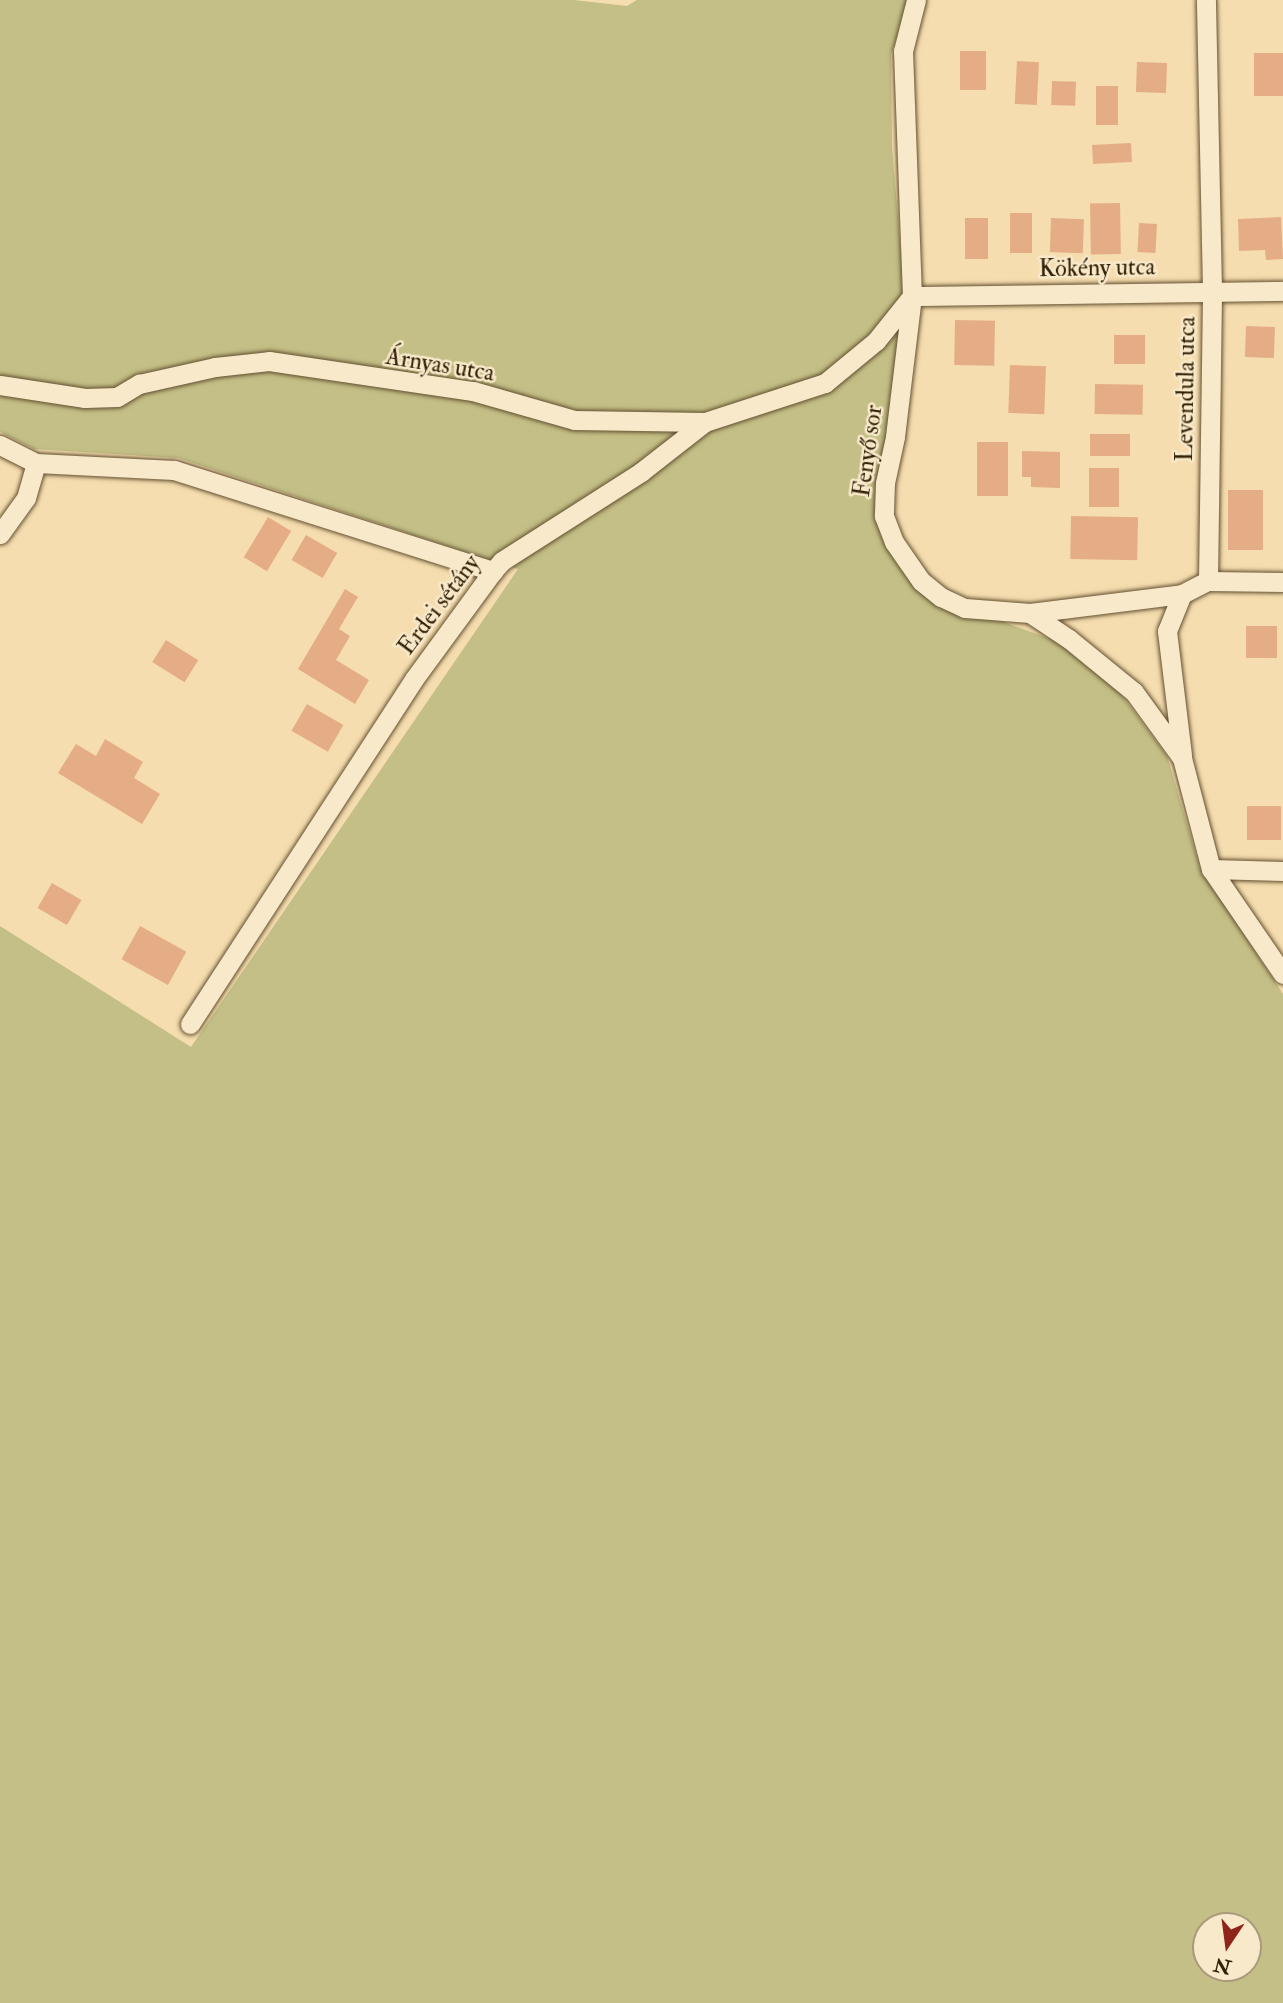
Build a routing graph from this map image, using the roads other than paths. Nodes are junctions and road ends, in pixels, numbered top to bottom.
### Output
1 (916, 0) edge
2 (1206, 0) edge
3 (1212, 290) junction
4 (1283, 291) edge
5 (912, 296) junction
6 (0, 385) edge
7 (705, 422) junction
8 (0, 445) edge
9 (36, 463) junction
10 (0, 534) edge
11 (493, 571) junction
12 (1208, 582) junction
13 (1283, 582) edge
14 (1182, 594) junction
15 (1030, 613) junction
16 (1182, 758) junction
17 (1211, 869) junction
18 (1283, 871) edge
19 (1283, 974) edge
20 (190, 1024) dead end

1 - 5 street, Fenyő sor
2 - 3 street, Levendula utca
3 - 4 street, Kökény utca
3 - 5 street, Kökény utca
3 - 12 street, Levendula utca
5 - 7 street, Erdei sétány
5 - 15 street, Fenyő sor
6 - 7 street, Árnyas utca
7 - 11 street, Erdei sétány
8 - 9 street
9 - 10 street
9 - 11 street
11 - 20 street, Erdei sétány
12 - 13 street
12 - 14 street
14 - 15 street
14 - 16 street
15 - 16 street, Fenyő sor
16 - 17 street, Fenyő sor
17 - 18 street
17 - 19 street, Fenyő sor

